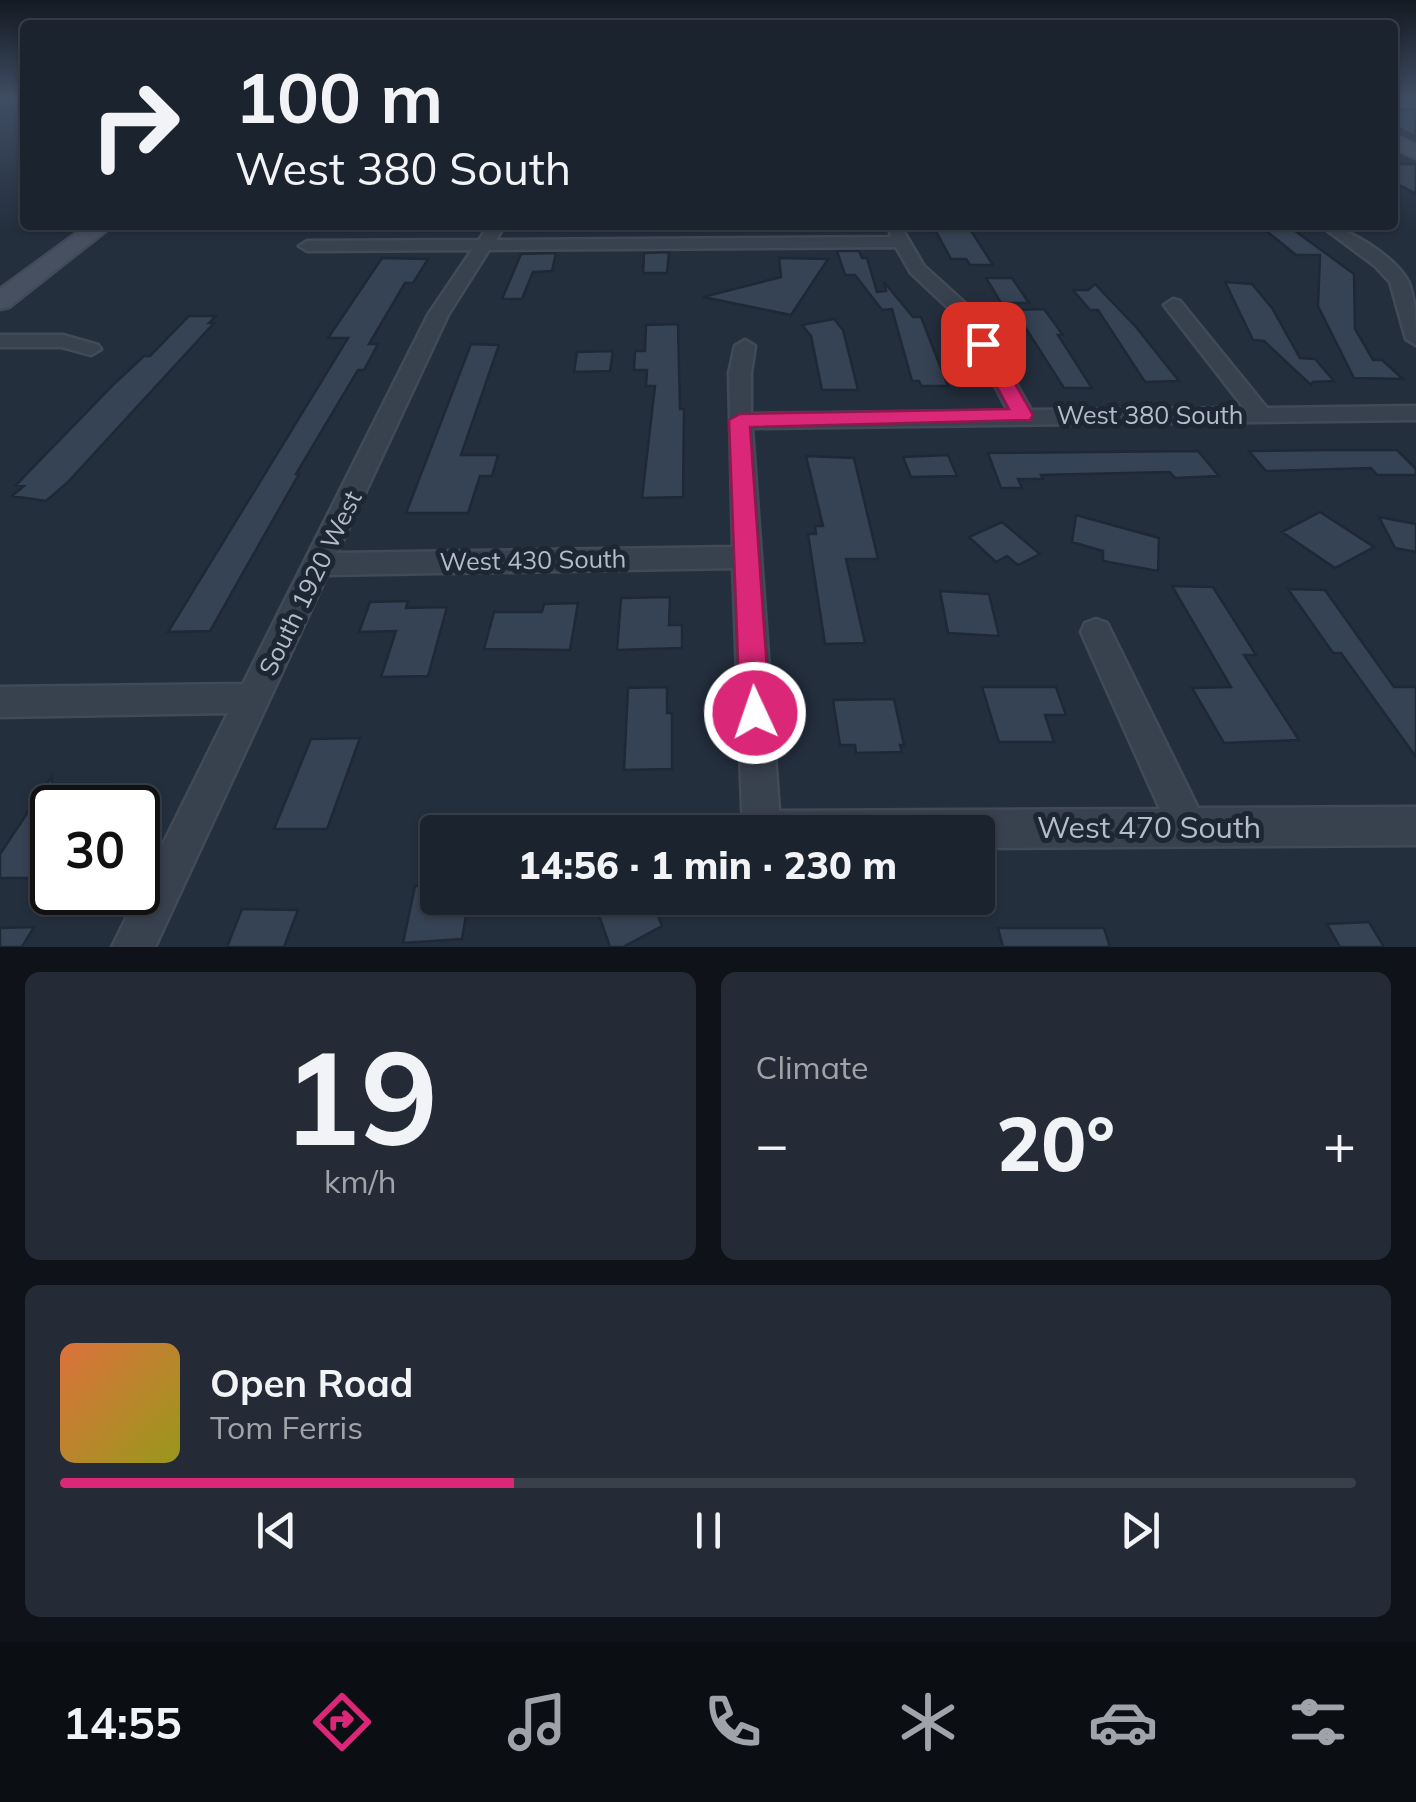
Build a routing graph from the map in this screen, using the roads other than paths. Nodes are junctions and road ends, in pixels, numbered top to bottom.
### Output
1 (95, 230) edge
2 (320, 230) edge
3 (1335, 230) edge
4 (491, 234) edge
5 (721, 234) edge
6 (897, 234) edge
7 (0, 301) edge
8 (1173, 306) dead end
9 (1416, 339) edge
10 (0, 340) edge
11 (745, 346) dead end
12 (91, 350) dead end
13 (1416, 413) edge
14 (1022, 415) junction
15 (1261, 415) junction
16 (740, 420) junction
17 (747, 557) junction
18 (319, 564) junction
19 (1096, 632) dead end
20 (254, 698) junction
21 (0, 702) edge
22 (760, 815) edge
23 (1416, 826) edge
24 (1188, 828) junction
25 (995, 829) edge
26 (133, 947) edge

1 - 7 street
2 - 4 street
3 - 9 street
4 - 5 street
4 - 18 street, South 1920 West
5 - 6 street
6 - 14 street
8 - 15 street
10 - 12 street
11 - 16 street
13 - 15 street, West 380 South
14 - 15 street, West 380 South
14 - 16 street, West 380 South
16 - 17 street
17 - 18 street, West 430 South
17 - 22 street
18 - 20 street, South 1920 West
19 - 24 street
20 - 21 street
20 - 26 street, South 1920 West
23 - 24 street, West 470 South
24 - 25 street, West 470 South

